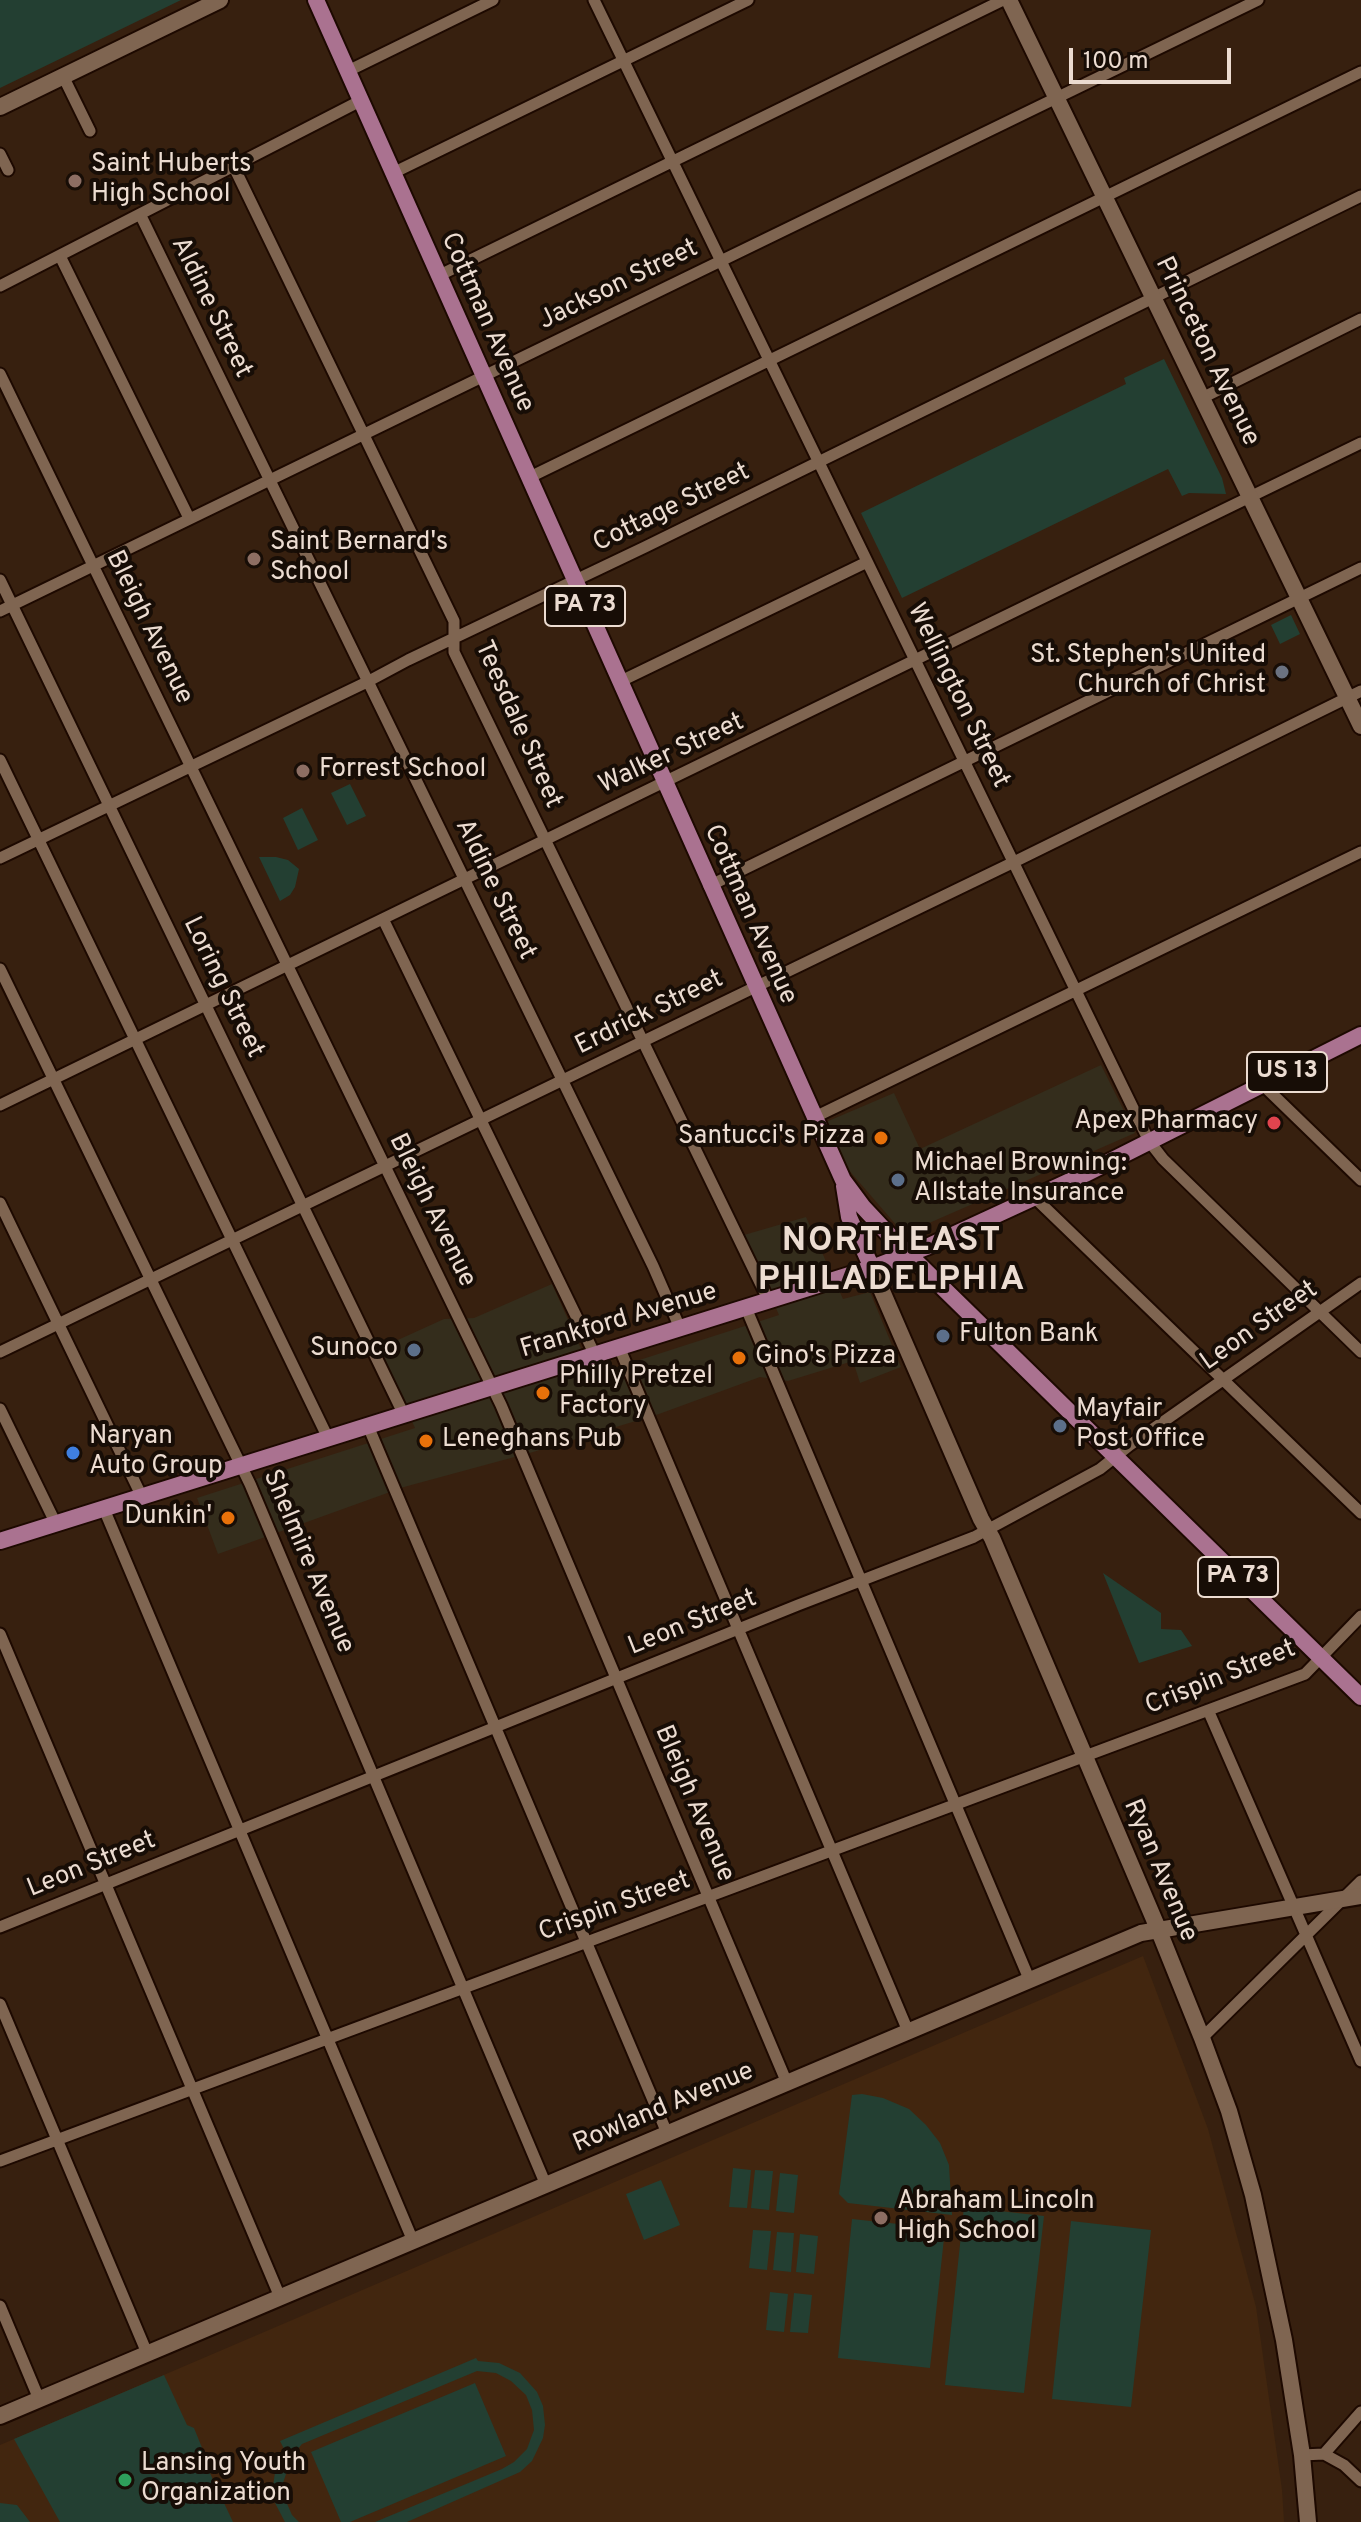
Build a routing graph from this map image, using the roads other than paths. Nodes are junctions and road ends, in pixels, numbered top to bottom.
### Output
1 (220, 0) edge
2 (316, 0) edge
3 (493, 0) edge
4 (594, 0) edge
5 (748, 0) edge
6 (1006, 0) edge
7 (1258, 0) edge
8 (624, 61) junction
9 (348, 71) junction
10 (1361, 72) edge
11 (63, 76) junction
12 (1056, 98) junction
13 (360, 101) junction
14 (0, 107) edge
15 (90, 131) dead end
16 (0, 154) edge
17 (672, 160) junction
18 (233, 165) junction
19 (8, 170) dead end
20 (393, 173) junction
21 (1361, 196) edge
22 (1104, 197) junction
23 (140, 214) junction
24 (60, 256) junction
25 (721, 260) junction
26 (438, 276) junction
27 (0, 286) edge
28 (1153, 297) junction
29 (1361, 319) edge
30 (769, 360) junction
31 (0, 374) edge
32 (483, 377) junction
33 (1202, 398) junction
34 (363, 434) junction
35 (1361, 443) edge
36 (818, 461) junction
37 (528, 478) junction
38 (270, 481) junction
39 (1250, 497) junction
40 (189, 518) junction
41 (867, 562) junction
42 (93, 565) junction
43 (1361, 568) edge
44 (0, 580) edge
45 (574, 581) junction
46 (1299, 598) junction
47 (12, 605) junction
48 (0, 611) edge
49 (455, 636) junction
50 (915, 662) junction
51 (367, 682) junction
52 (619, 682) junction
53 (1354, 694) edge
54 (1361, 726) edge
55 (0, 760) edge
56 (964, 761) junction
57 (190, 765) junction
58 (664, 784) junction
59 (109, 805) junction
60 (38, 839) junction
61 (546, 840) junction
62 (1361, 852) edge
63 (0, 858) edge
64 (1014, 862) junction
65 (465, 880) junction
66 (709, 886) junction
67 (383, 919) junction
68 (287, 966) junction
69 (0, 969) edge
70 (755, 987) junction
71 (1076, 992) junction
72 (206, 1005) junction
73 (1361, 1035) edge
74 (135, 1039) junction
75 (643, 1042) junction
76 (53, 1079) junction
77 (562, 1081) junction
78 (1262, 1084) junction
79 (0, 1105) edge
80 (813, 1118) junction
81 (481, 1120) junction
82 (1149, 1141) junction
83 (385, 1167) junction
84 (843, 1180) junction
85 (1361, 1180) edge
86 (1034, 1197) junction
87 (0, 1203) edge
88 (303, 1205) junction
89 (232, 1240) junction
90 (909, 1254) junction
91 (872, 1268) junction
92 (151, 1279) junction
93 (1361, 1283) edge
94 (769, 1301) junction
95 (746, 1308) junction
96 (1320, 1312) junction
97 (59, 1324) junction
98 (680, 1328) junction
99 (619, 1347) junction
100 (0, 1352) edge
101 (1361, 1352) edge
102 (595, 1355) junction
103 (1223, 1380) junction
104 (492, 1387) junction
105 (0, 1409) edge
106 (404, 1415) junction
107 (368, 1426) junction
108 (328, 1438) junction
109 (1115, 1456) junction
110 (241, 1466) junction
111 (142, 1497) junction
112 (104, 1509) junction
113 (1361, 1513) edge
114 (56, 1524) junction
115 (987, 1530) junction
116 (0, 1541) edge
117 (861, 1581) junction
118 (1361, 1616) edge
119 (739, 1629) junction
120 (0, 1634) edge
121 (1321, 1658) junction
122 (617, 1679) junction
123 (1361, 1697) edge
124 (1208, 1710) junction
125 (495, 1727) junction
126 (1085, 1757) junction
127 (374, 1776) junction
128 (955, 1804) junction
129 (240, 1831) junction
130 (832, 1850) junction
131 (1361, 1881) edge
132 (106, 1885) junction
133 (1361, 1896) edge
134 (709, 1897) junction
135 (1342, 1899) junction
136 (1292, 1908) junction
137 (0, 1927) edge
138 (1159, 1931) junction
139 (1307, 1933) junction
140 (586, 1942) junction
141 (1030, 1981) junction
142 (463, 1988) junction
143 (0, 2004) edge
144 (908, 2031) junction
145 (1202, 2038) junction
146 (328, 2039) junction
147 (1361, 2061) edge
148 (787, 2083) junction
149 (193, 2090) junction
150 (667, 2133) junction
151 (57, 2140) junction
152 (0, 2161) edge
153 (546, 2185) junction
154 (413, 2241) junction
155 (280, 2297) junction
156 (0, 2306) edge
157 (147, 2353) junction
158 (39, 2399) junction
159 (1361, 2412) edge
160 (0, 2416) edge
161 (1324, 2454) junction
162 (1302, 2455) junction
163 (1361, 2481) edge
164 (1308, 2522) edge

1 - 11 street
2 - 9 main road, Cottman Avenue / PA 73
3 - 9 street
4 - 8 street, Wellington Street
5 - 8 street
6 - 12 street, Princeton Avenue
6 - 17 street
7 - 12 street, Jackson Street
8 - 17 street, Wellington Street
8 - 20 street
9 - 13 main road, Cottman Avenue / PA 73
10 - 22 street
11 - 14 street
11 - 15 street
12 - 22 street, Princeton Avenue
12 - 25 street, Jackson Street
13 - 18 street
13 - 20 main road, Cottman Avenue / PA 73
16 - 19 street
17 - 25 street, Wellington Street
17 - 26 street
18 - 23 street
18 - 34 street, Teesdale Street
20 - 26 main road, Cottman Avenue / PA 73
21 - 28 street, Cottage Street
22 - 28 street, Princeton Avenue
22 - 30 street
23 - 24 street
23 - 38 street, Aldine Street
24 - 27 street
24 - 40 street
25 - 30 street, Wellington Street
25 - 32 street, Jackson Street
26 - 32 main road, Cottman Avenue / PA 73
28 - 33 street, Princeton Avenue
28 - 36 street, Cottage Street
29 - 33 street
30 - 36 street, Wellington Street
30 - 37 street
31 - 42 street, Bleigh Avenue
32 - 34 street, Jackson Street
32 - 37 main road, Cottman Avenue / PA 73
33 - 39 street, Princeton Avenue
34 - 38 street, Jackson Street
34 - 49 street, Teesdale Street
35 - 39 street, Walker Street
36 - 41 street, Wellington Street
36 - 45 street, Cottage Street
37 - 45 main road, Cottman Avenue / PA 73
38 - 40 street, Jackson Street
38 - 51 street, Aldine Street
39 - 46 street, Princeton Avenue
39 - 50 street, Walker Street
40 - 42 street, Jackson Street
41 - 50 street, Wellington Street
41 - 52 street
42 - 47 street, Jackson Street
42 - 57 street, Bleigh Avenue
43 - 46 street
44 - 47 street, Loring Street
45 - 49 street, Cottage Street
45 - 52 main road, Cottman Avenue / PA 73
46 - 53 street, Princeton Avenue
46 - 56 street
47 - 48 street, Jackson Street
47 - 59 street, Loring Street
49 - 51 street, Cottage Street
49 - 61 street, Teesdale Street
50 - 56 street, Wellington Street
50 - 58 street, Walker Street
51 - 57 street, Cottage Street
51 - 65 street, Aldine Street
52 - 58 main road, Cottman Avenue / PA 73
53 - 54 street, Princeton Avenue
53 - 64 street, Erdrick Street
55 - 60 street
56 - 64 street, Wellington Street
56 - 66 street
57 - 59 street, Cottage Street
57 - 68 street, Bleigh Avenue
58 - 61 street, Walker Street
58 - 66 main road, Cottman Avenue / PA 73
59 - 60 street, Cottage Street
59 - 72 street, Loring Street
60 - 63 street, Cottage Street
60 - 74 street
61 - 65 street, Walker Street
61 - 75 street, Teesdale Street
62 - 71 street
64 - 70 street, Erdrick Street
64 - 71 street, Wellington Street
65 - 67 street, Walker Street
65 - 77 street, Aldine Street
66 - 70 main road, Cottman Avenue / PA 73
67 - 68 street, Walker Street
67 - 81 street
68 - 72 street, Walker Street
68 - 83 street, Bleigh Avenue
69 - 76 street, Shelmire Avenue
70 - 75 street, Erdrick Street
70 - 80 main road, Cottman Avenue / PA 73
71 - 80 street
71 - 82 street, Wellington Street
72 - 74 street, Walker Street
72 - 88 street, Loring Street
73 - 78 main road, Frankford Avenue / US 13
74 - 76 street, Walker Street
74 - 89 street
75 - 77 street, Erdrick Street
75 - 94 street, Teesdale Street
76 - 79 street, Walker Street
76 - 92 street, Shelmire Avenue
77 - 81 street, Erdrick Street
77 - 98 street, Aldine Street
78 - 82 main road, Frankford Avenue / US 13
78 - 85 street
80 - 84 main road, Cottman Avenue / PA 73
81 - 83 street, Erdrick Street
81 - 102 street
82 - 86 main road, Frankford Avenue / US 13
82 - 96 street, Wellington Street
83 - 88 street, Erdrick Street
83 - 104 street, Bleigh Avenue
84 - 90 main road, Cottman Avenue / PA 73
84 - 91 main road
86 - 90 main road, Frankford Avenue / US 13
86 - 103 street
87 - 97 street
88 - 89 street, Erdrick Street
88 - 106 street, Loring Street
89 - 92 street, Erdrick Street
89 - 108 street
90 - 91 main road, Frankford Avenue / US 13
90 - 109 main road, Cottman Avenue / PA 73
91 - 94 main road, Frankford Avenue / US 13
91 - 115 street, Ryan Avenue
92 - 97 street, Erdrick Street
92 - 110 street, Shelmire Avenue
93 - 96 street, Leon Street
94 - 95 main road, Frankford Avenue / US 13
95 - 98 main road, Frankford Avenue / US 13
95 - 117 street
96 - 101 street, Wellington Street
96 - 103 street, Leon Street
97 - 100 street, Erdrick Street
97 - 111 street
98 - 99 main road, Frankford Avenue / US 13
99 - 102 main road, Frankford Avenue / US 13
99 - 119 street
102 - 104 main road, Frankford Avenue / US 13
103 - 109 street, Leon Street
103 - 113 street
104 - 106 main road, Frankford Avenue / US 13
104 - 122 street, Bleigh Avenue
105 - 114 street
106 - 107 main road, Frankford Avenue / US 13
107 - 108 main road, Frankford Avenue / US 13
107 - 125 street
108 - 110 main road, Frankford Avenue / US 13
109 - 115 street, Leon Street
109 - 121 main road, Cottman Avenue / PA 73
110 - 111 main road, Frankford Avenue / US 13
110 - 127 street, Shelmire Avenue
111 - 112 main road, Frankford Avenue / US 13
112 - 114 main road, Frankford Avenue / US 13
112 - 129 street
114 - 116 main road, Frankford Avenue / US 13
115 - 117 street, Leon Street
115 - 126 street, Ryan Avenue
117 - 119 street, Leon Street
117 - 128 street
118 - 121 street, Crispin Street
119 - 122 street, Leon Street
119 - 130 street
120 - 132 street
121 - 123 main road, Cottman Avenue / PA 73
121 - 124 street, Crispin Street
122 - 125 street, Leon Street
122 - 134 street, Bleigh Avenue
124 - 126 street, Crispin Street
124 - 136 street
125 - 127 street, Leon Street
125 - 140 street
126 - 128 street, Crispin Street
126 - 138 street, Ryan Avenue
127 - 129 street, Leon Street
127 - 142 street, Shelmire Avenue
128 - 130 street, Crispin Street
128 - 141 street
129 - 132 street, Leon Street
129 - 146 street
130 - 134 street, Crispin Street
130 - 144 street
131 - 135 street
132 - 137 street, Leon Street
132 - 149 street
133 - 135 street, Rowland Avenue
134 - 140 street, Crispin Street
134 - 148 street, Bleigh Avenue
135 - 136 street, Rowland Avenue
135 - 139 street
136 - 138 street, Rowland Avenue
136 - 139 street
138 - 141 street, Rowland Avenue
138 - 145 street, Ryan Avenue
139 - 145 street
139 - 147 street
140 - 142 street, Crispin Street
140 - 150 street
141 - 144 street, Rowland Avenue
142 - 146 street, Crispin Street
142 - 153 street, Shelmire Avenue
143 - 151 street
144 - 148 street, Rowland Avenue
145 - 162 street, Ryan Avenue
146 - 149 street, Crispin Street
146 - 154 street
148 - 150 street, Rowland Avenue
149 - 151 street, Crispin Street
149 - 155 street
150 - 153 street, Rowland Avenue
151 - 152 street, Crispin Street
151 - 157 street
153 - 154 street, Rowland Avenue
154 - 155 street, Rowland Avenue
155 - 157 street, Rowland Avenue
156 - 158 street
157 - 158 street, Rowland Avenue
158 - 160 street, Rowland Avenue
159 - 161 street
161 - 162 street
161 - 163 street
162 - 164 street, Ryan Avenue

